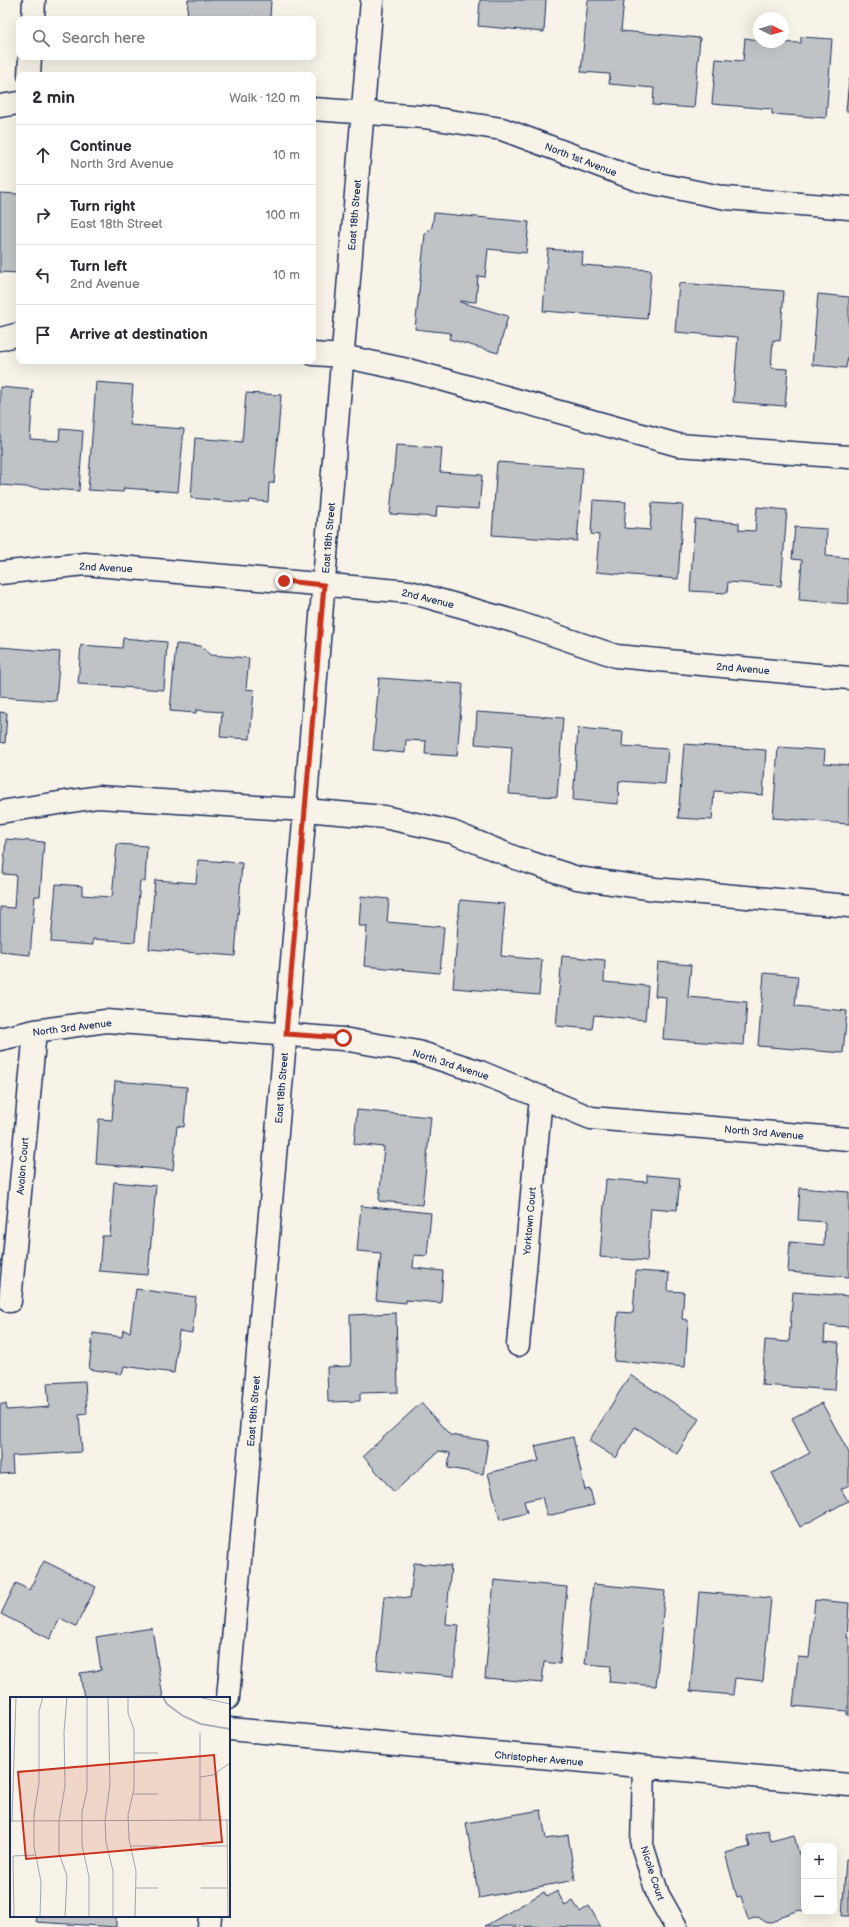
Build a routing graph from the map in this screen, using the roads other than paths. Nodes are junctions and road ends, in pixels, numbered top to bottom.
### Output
1 (34, 0) edge
2 (372, 0) edge
3 (33, 16) edge
4 (30, 60) edge
5 (29, 72) edge
6 (16, 103) edge
7 (0, 106) edge
8 (316, 109) edge
9 (362, 112) junction
10 (849, 208) edge
11 (16, 335) edge
12 (0, 339) edge
13 (316, 354) edge
14 (342, 356) junction
15 (849, 457) edge
16 (0, 573) edge
17 (324, 585) junction
18 (849, 678) edge
19 (305, 810) junction
20 (0, 812) edge
21 (849, 906) edge
22 (35, 1031) junction
23 (286, 1034) junction
24 (0, 1039) edge
25 (541, 1097) junction
26 (849, 1139) edge
27 (10, 1301) dead end
28 (518, 1345) dead end
29 (228, 1697) edge
30 (230, 1729) edge
31 (644, 1768) junction
32 (849, 1785) edge
33 (210, 1917) edge
34 (209, 1927) edge
35 (676, 1927) edge

1 - 3 street
2 - 9 street, East 18th Street
4 - 5 street
6 - 7 street
8 - 9 street, North 1st Avenue
9 - 10 street, North 1st Avenue
9 - 14 street, East 18th Street
11 - 12 street
13 - 14 street
14 - 15 street
14 - 17 street, East 18th Street
16 - 17 street, 2nd Avenue
17 - 18 street, 2nd Avenue
17 - 19 street, East 18th Street
19 - 20 street
19 - 21 street
19 - 23 street, East 18th Street
22 - 23 street, North 3rd Avenue
22 - 24 street, North 3rd Avenue
22 - 27 street, Avalon Court
23 - 25 street, North 3rd Avenue
23 - 29 street, East 18th Street
25 - 26 street, North 3rd Avenue
25 - 28 street, Yorktown Court
30 - 31 street, Christopher Avenue
31 - 32 street, Christopher Avenue
31 - 35 street, Nicole Court
33 - 34 street

